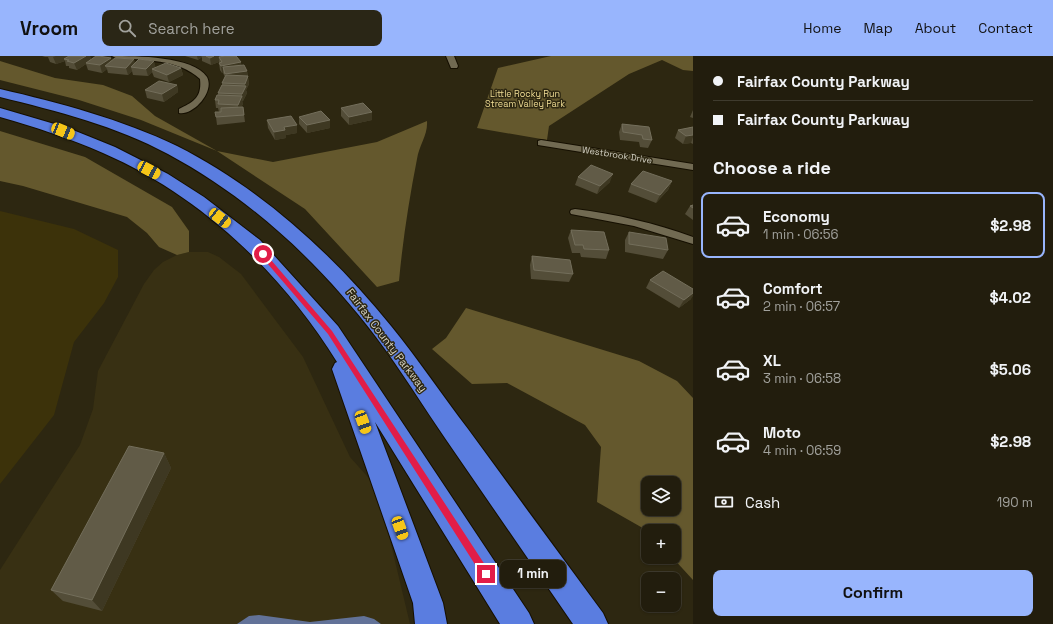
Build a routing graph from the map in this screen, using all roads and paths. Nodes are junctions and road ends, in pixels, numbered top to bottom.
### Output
1 (116, 56) edge
2 (120, 56) edge
3 (450, 56) edge
4 (454, 66) dead end
5 (0, 93) edge
6 (0, 112) edge
7 (182, 112) dead end
8 (541, 143) dead end
9 (693, 167) edge
10 (575, 212) dead end
11 (693, 241) edge
12 (330, 332) junction
13 (431, 624) edge
14 (518, 624) edge
15 (592, 624) edge

1 - 2 street
2 - 7 street
3 - 4 street
5 - 15 highway, Fairfax County Parkway
6 - 12 highway
8 - 9 street, Westbrook Drive
10 - 11 street
12 - 13 highway
12 - 14 highway

